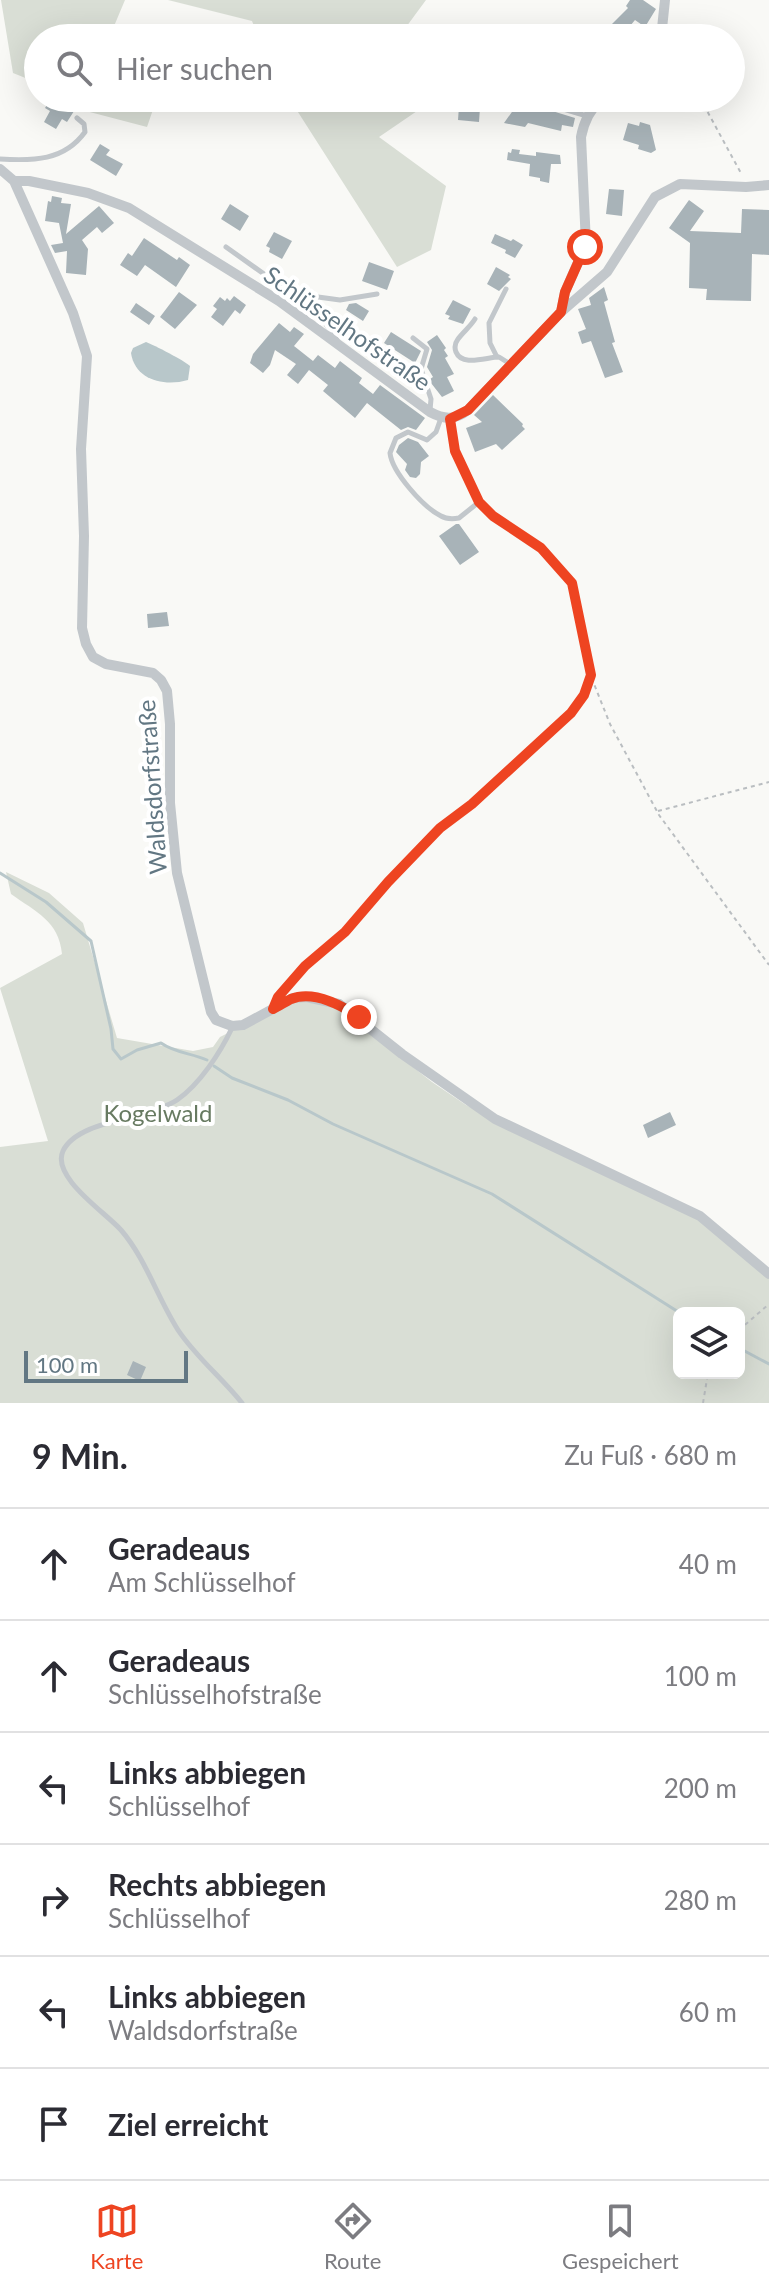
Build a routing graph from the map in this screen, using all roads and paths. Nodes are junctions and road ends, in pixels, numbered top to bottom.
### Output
1 (665, 0) edge
2 (662, 24) edge
3 (574, 112) edge
4 (590, 112) edge
5 (708, 112) edge
6 (587, 116) junction
7 (77, 118) dead end
8 (0, 159) edge
9 (0, 169) edge
10 (14, 181) junction
11 (769, 185) edge
12 (746, 187) junction
13 (226, 247) dead end
14 (506, 289) dead end
15 (377, 294) dead end
16 (311, 303) junction
17 (561, 312) junction
18 (475, 319) dead end
19 (413, 338) dead end
20 (339, 346) junction
21 (497, 357) junction
22 (511, 365) junction
23 (430, 412) junction
24 (446, 418) junction
25 (479, 502) junction
26 (493, 516) joint
27 (590, 679) junction
28 (769, 782) edge
29 (657, 811) junction
30 (769, 965) edge
31 (273, 1009) junction
32 (232, 1026) junction
33 (769, 1274) edge
34 (769, 1304) edge
35 (745, 1325) edge
36 (707, 1379) edge
37 (242, 1403) edge
38 (703, 1403) edge

1 - 2 street
3 - 6 lane
4 - 6 street
5 - 12 path
6 - 17 street
7 - 8 lane
9 - 10 street, Waldsdorfstraße
10 - 20 street, Schlüsselhofstraße
10 - 32 street, Waldsdorfstraße
11 - 12 street
12 - 17 street
13 - 16 lane
14 - 21 lane
15 - 16 lane
16 - 20 lane
17 - 22 street
18 - 21 lane
19 - 23 lane
20 - 23 street, Schlüsselhofstraße
21 - 22 lane
22 - 24 street
23 - 24 street, Schlüsselhofstraße
24 - 25 lane
24 - 25 lane
25 - 26 lane
26 - 27 path
27 - 29 path
27 - 31 path
28 - 29 path
29 - 30 path
31 - 32 street
31 - 33 street
32 - 37 lane
34 - 35 path
36 - 38 path

